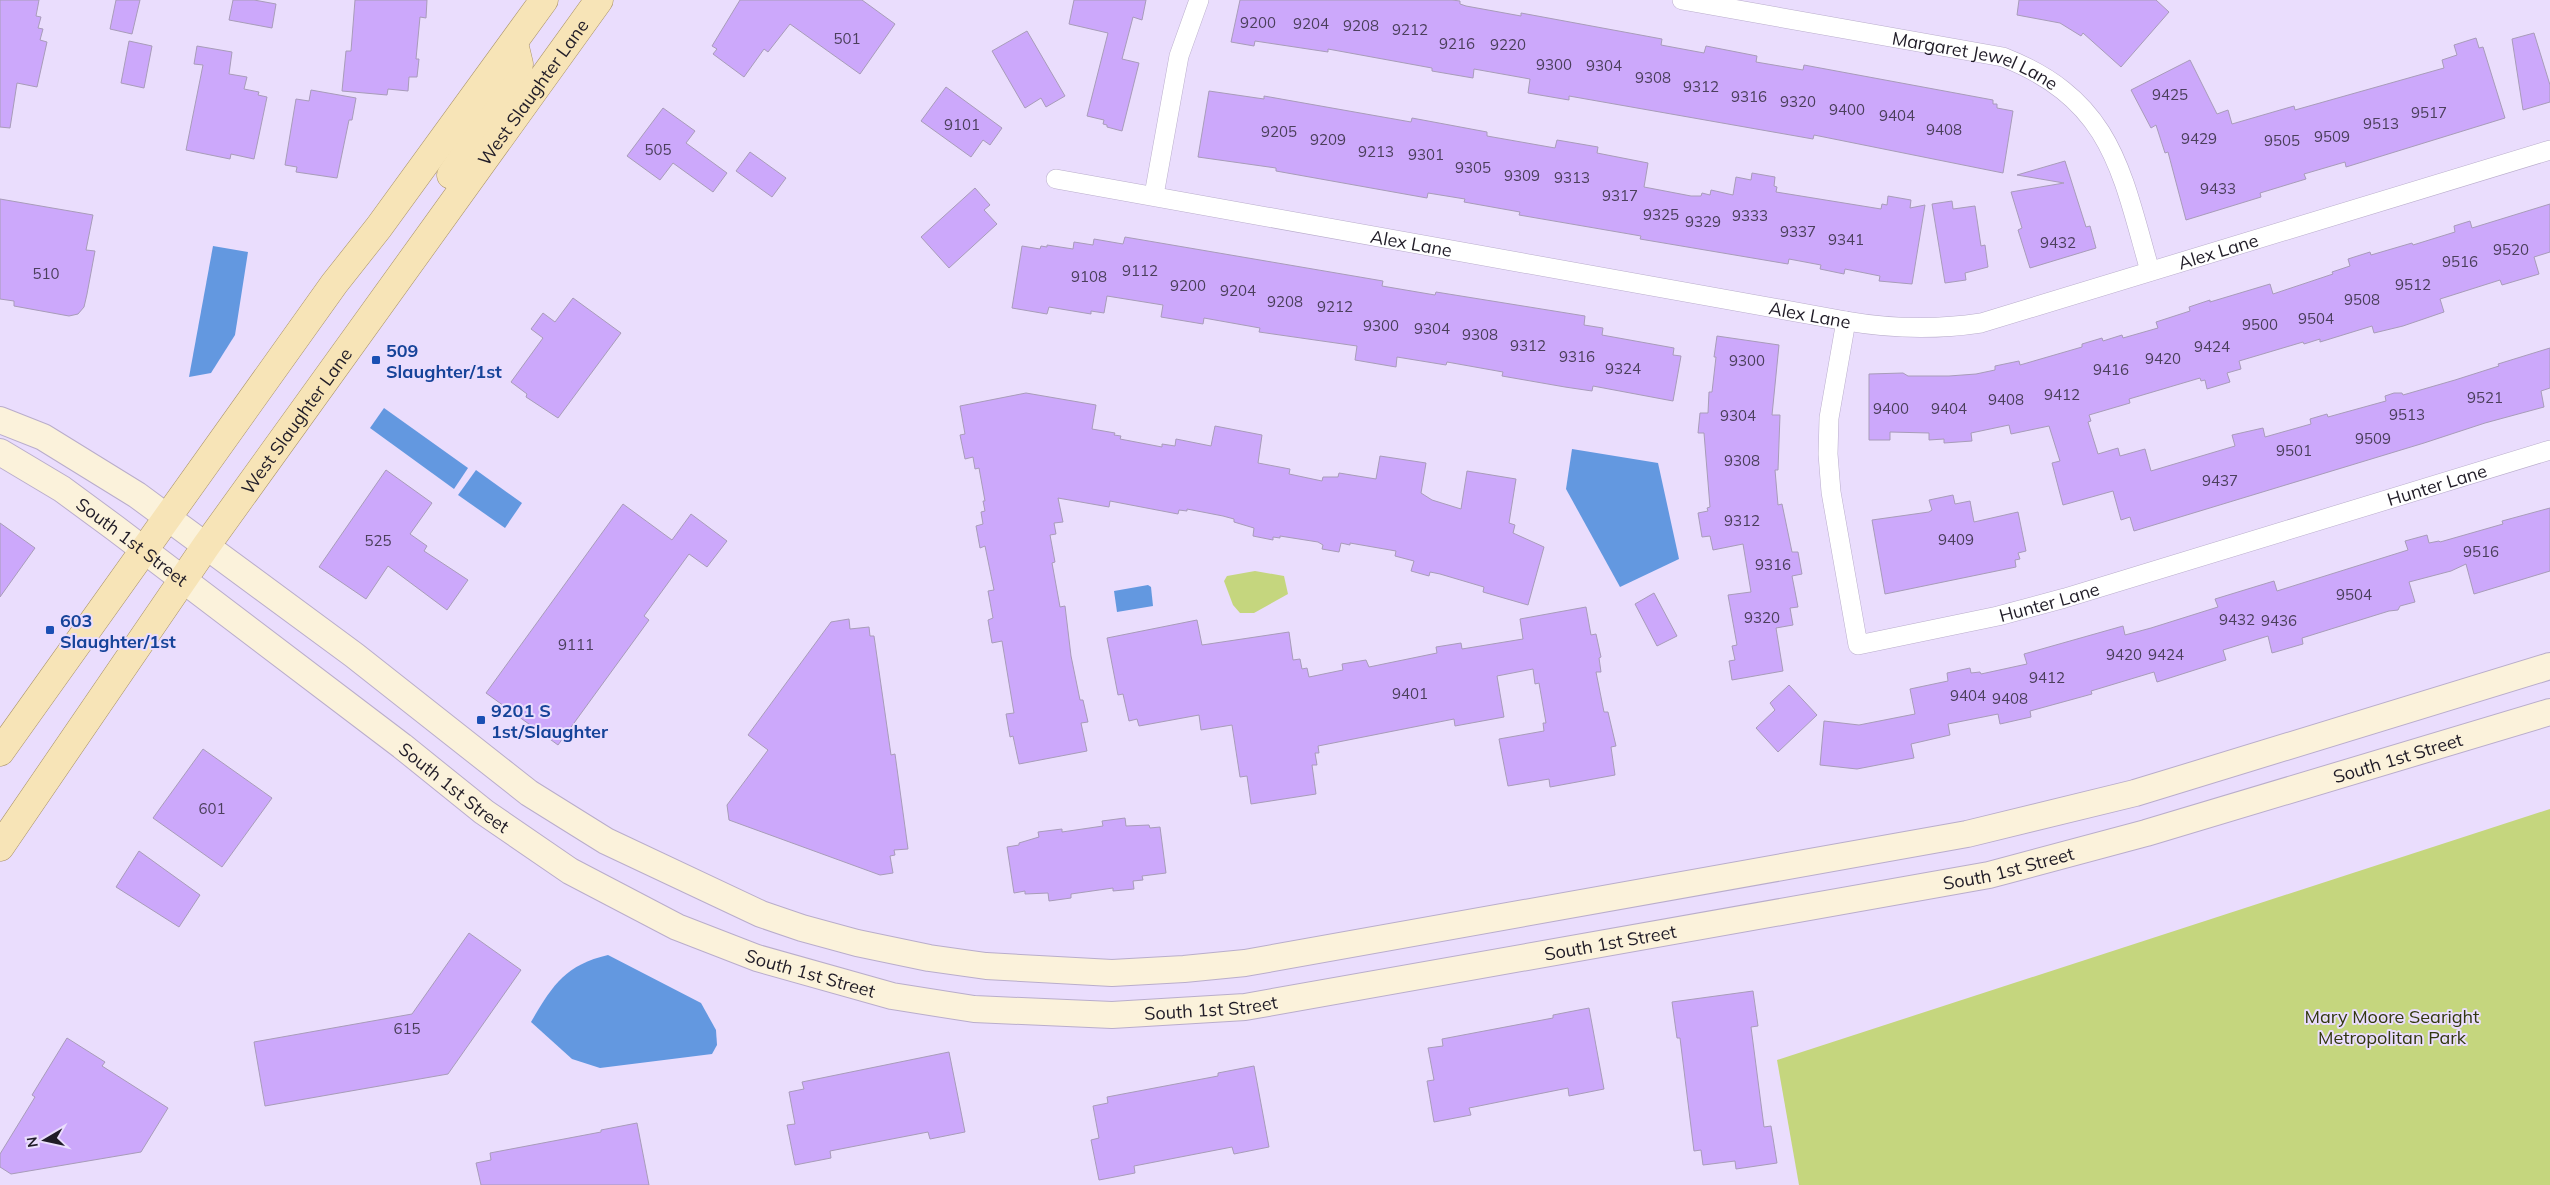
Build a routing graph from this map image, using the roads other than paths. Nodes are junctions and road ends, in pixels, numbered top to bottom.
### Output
1 (544, 0) edge
2 (600, 0) edge
3 (1199, 0) edge
4 (1682, 0) edge
5 (514, 42) junction
6 (2550, 150) edge
7 (1056, 179) dead end
8 (1154, 195) junction
9 (418, 252) junction
10 (2150, 271) junction
11 (1846, 321) junction
12 (0, 420) edge
13 (2550, 450) edge
14 (0, 452) edge
15 (168, 518) junction
16 (206, 546) junction
17 (144, 550) junction
18 (183, 580) junction
19 (2550, 666) edge
20 (2550, 712) edge
21 (0, 752) edge
22 (2135, 792) junction
23 (2146, 833) junction
24 (606, 841) junction
25 (0, 847) edge
26 (570, 871) junction
27 (1657, 890) junction
28 (1664, 932) junction
29 (1112, 973) junction
30 (1112, 1015) junction

1 - 5 main road
2 - 9 main road, West Slaughter Lane
3 - 8 street
4 - 10 street, Margaret Jewel Lane
5 - 9 main road
5 - 15 main road
6 - 10 street, Alex Lane
7 - 8 street, Alex Lane
8 - 11 street, Alex Lane
9 - 16 main road, West Slaughter Lane
10 - 11 street, Alex Lane
11 - 13 street, Hunter Lane
12 - 15 main road, South 1st Street
14 - 17 main road, South 1st Street
15 - 16 main road, South 1st Street
15 - 17 main road
16 - 18 main road, West Slaughter Lane
16 - 24 main road, South 1st Street
17 - 18 main road, South 1st Street
17 - 21 main road
18 - 25 main road, West Slaughter Lane
18 - 26 main road, South 1st Street
19 - 22 main road, South 1st Street
20 - 23 main road, South 1st Street
22 - 23 main road
22 - 27 main road, South 1st Street
23 - 28 main road, South 1st Street
24 - 26 main road
24 - 29 main road, South 1st Street
26 - 30 main road, South 1st Street
27 - 28 main road
27 - 29 main road, South 1st Street
28 - 30 main road, South 1st Street
29 - 30 main road

